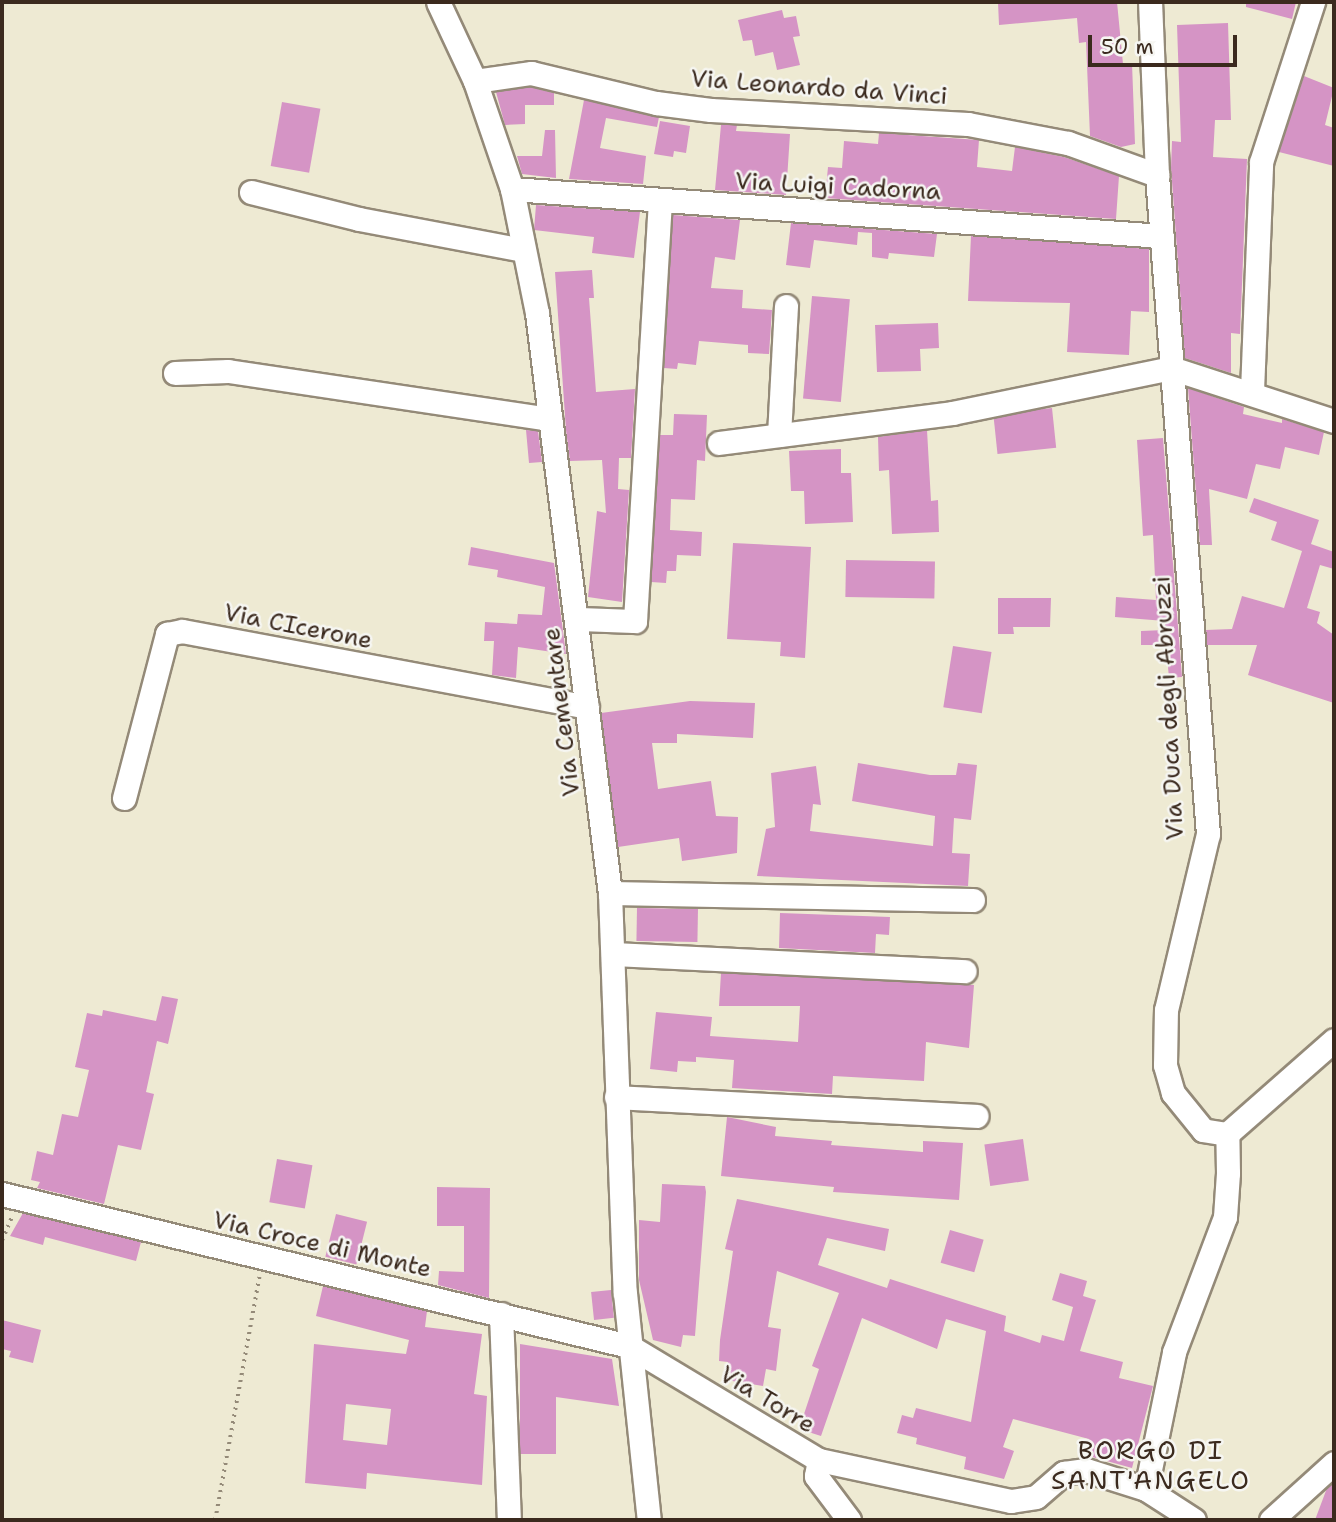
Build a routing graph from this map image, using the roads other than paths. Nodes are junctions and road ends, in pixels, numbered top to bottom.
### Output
1 (438, 2) edge
2 (1150, 2) edge
3 (1313, 2) edge
4 (475, 81) junction
5 (1157, 174) junction
6 (512, 189) junction
7 (251, 192) dead end
8 (660, 203) junction
9 (1161, 236) junction
10 (523, 250) junction
11 (786, 306) dead end
12 (1171, 368) junction
13 (175, 373) dead end
14 (1252, 391) junction
15 (550, 419) junction
16 (1334, 421) edge
17 (779, 435) junction
18 (719, 443) dead end
19 (578, 619) junction
20 (587, 706) junction
21 (124, 798) dead end
22 (610, 893) junction
23 (973, 900) dead end
24 (615, 954) junction
25 (965, 971) dead end
26 (1334, 1041) edge
27 (616, 1097) junction
28 (976, 1116) dead end
29 (1227, 1134) junction
30 (2, 1194) edge
31 (501, 1314) junction
32 (629, 1346) junction
33 (819, 1460) junction
34 (1334, 1463) edge
35 (1146, 1489) junction
36 (509, 1520) edge
37 (649, 1520) edge
38 (849, 1520) edge
39 (1194, 1520) edge
40 (1271, 1520) edge

1 - 4 street, Via Cementare
2 - 5 street, Via Duca degli Abruzzi
3 - 14 street
4 - 5 street, Via Leonardo da Vinci
4 - 6 street, Via Cementare
5 - 9 street, Via Duca degli Abruzzi
6 - 8 street, Via Luigi Cadorna
6 - 10 street, Via Cementare
7 - 10 street
8 - 9 street, Via Luigi Cadorna
8 - 19 street
9 - 12 street, Via Duca degli Abruzzi
10 - 15 street, Via Cementare
11 - 17 street
12 - 14 street
12 - 17 street
12 - 29 street, Via Duca degli Abruzzi
13 - 15 street
14 - 16 street
15 - 19 street, Via Cementare
17 - 18 street
19 - 20 street, Via Cementare
20 - 21 street, Via CIcerone
20 - 22 street, Via Cementare
22 - 23 street
22 - 24 street, Via Cementare
24 - 25 street
24 - 27 street, Via Cementare
26 - 29 street
27 - 28 street
27 - 32 street, Via Cementare
29 - 35 street
30 - 31 street, Via Croce di Monte
31 - 32 street, Via Croce di Monte
31 - 36 street
32 - 33 street, Via Torre
32 - 37 street, Via Cementare
33 - 35 street
33 - 38 street, Via Torre
34 - 40 street
35 - 39 street

